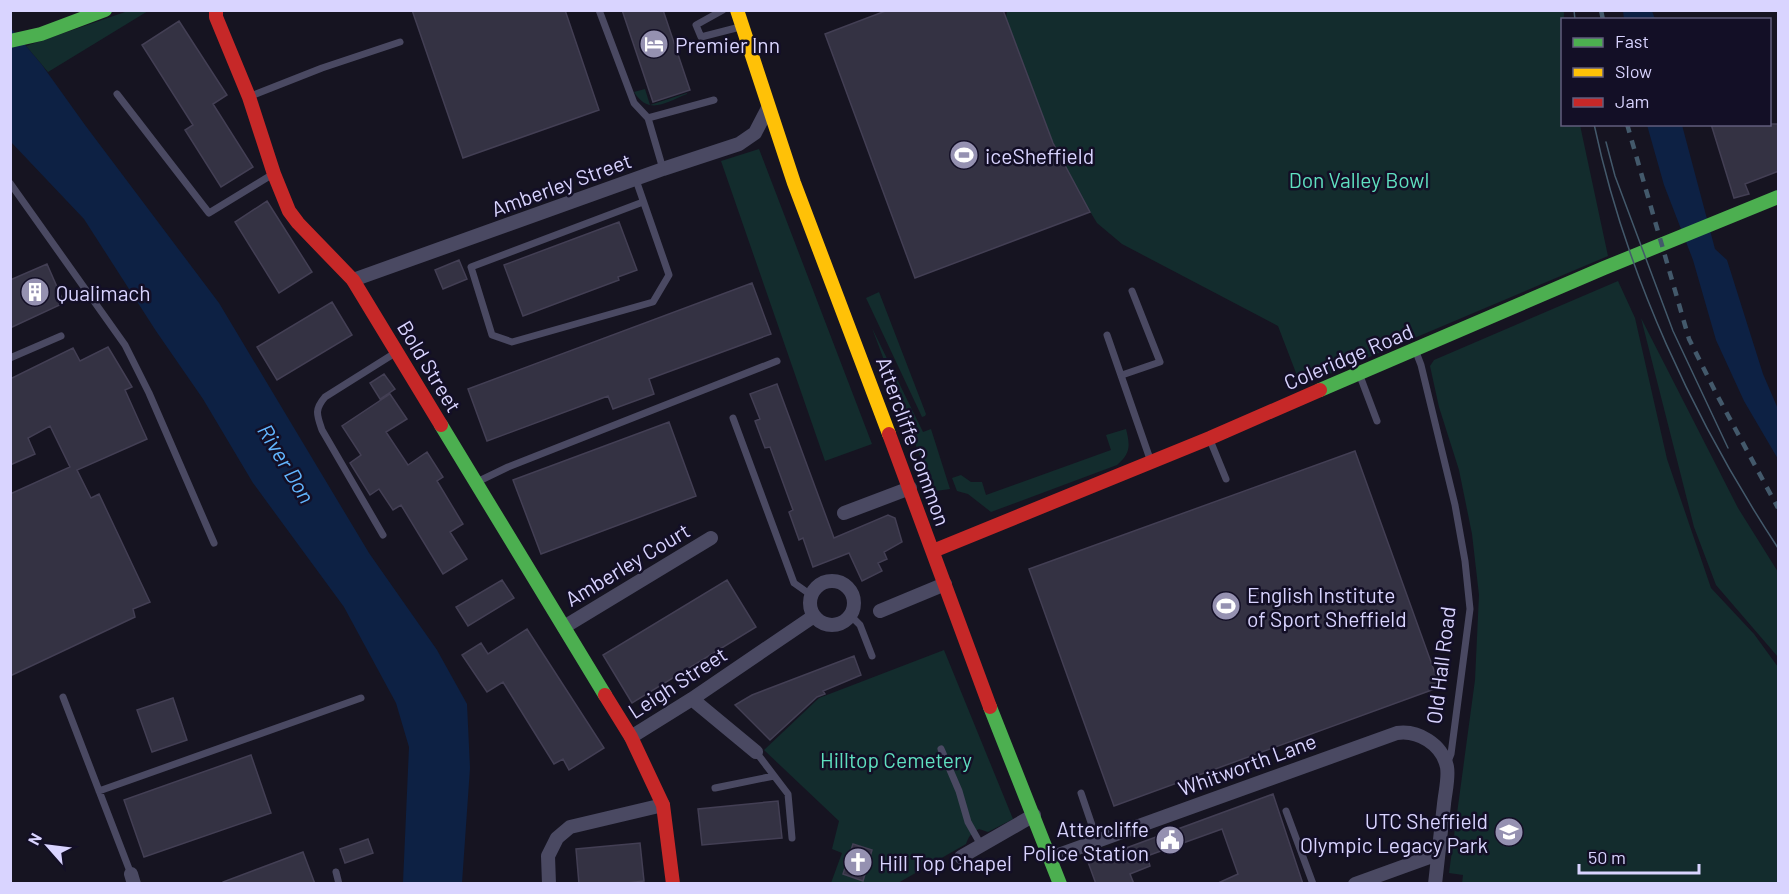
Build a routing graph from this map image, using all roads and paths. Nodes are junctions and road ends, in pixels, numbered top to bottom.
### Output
1 (105, 10) edge
2 (216, 10) edge
3 (599, 10) edge
4 (723, 10) edge
5 (737, 10) edge
6 (742, 26) junction
7 (10, 41) edge
8 (400, 42) dead end
9 (117, 94) dead end
10 (249, 97) junction
11 (714, 100) dead end
12 (768, 108) junction
13 (648, 118) junction
14 (663, 169) junction
15 (274, 174) junction
16 (636, 180) junction
17 (10, 183) edge
18 (1779, 197) edge
19 (643, 202) junction
20 (353, 280) junction
21 (1132, 291) dead end
22 (1107, 335) dead end
23 (61, 336) dead end
24 (1415, 349) junction
25 (398, 351) junction
26 (10, 358) edge
27 (777, 361) dead end
28 (1359, 374) junction
29 (1122, 375) junction
30 (733, 418) dead end
31 (1377, 421) dead end
32 (1209, 438) junction
33 (1151, 461) junction
34 (1226, 479) dead end
35 (476, 482) junction
36 (910, 488) junction
37 (844, 513) dead end
38 (383, 535) dead end
39 (711, 538) dead end
40 (214, 543) dead end
41 (933, 551) junction
42 (945, 584) junction
43 (811, 595) junction
44 (880, 611) dead end
45 (850, 615) junction
46 (814, 616) junction
47 (564, 627) junction
48 (872, 656) dead end
49 (63, 697) dead end
50 (361, 698) dead end
51 (692, 699) junction
52 (631, 737) junction
53 (941, 749) dead end
54 (756, 752) joint
55 (1446, 766) junction
56 (774, 776) junction
57 (715, 788) dead end
58 (99, 791) junction
59 (1081, 793) dead end
60 (663, 805) junction
61 (1286, 811) dead end
62 (1034, 815) junction
63 (792, 838) dead end
64 (1097, 840) junction
65 (981, 845) junction
66 (1438, 854) junction
67 (961, 857) dead end
68 (1050, 858) junction
69 (336, 872) dead end
70 (132, 879) edge
71 (339, 884) edge
72 (549, 884) edge
73 (673, 884) edge
74 (1060, 884) edge
75 (1313, 884) edge
76 (1355, 884) edge
77 (1435, 884) edge

1 - 7 street
2 - 10 street, Bold Street
3 - 13 lane
4 - 6 lane
5 - 6 street, Attercliffe Common
6 - 12 street, Attercliffe Common
8 - 10 lane
9 - 15 lane
10 - 15 street, Bold Street
11 - 13 lane
12 - 14 street, Amberley Street
12 - 36 street, Attercliffe Common
13 - 14 lane
14 - 16 street, Amberley Street
15 - 20 street, Bold Street
16 - 19 lane
16 - 20 street, Amberley Street
17 - 40 lane
18 - 24 street, Coleridge Road
19 - 19 lane
20 - 25 street, Bold Street
21 - 29 lane
22 - 29 lane
23 - 26 lane
24 - 28 street, Coleridge Road
24 - 55 lane, Old Hall Road
25 - 35 street, Bold Street
25 - 38 lane
27 - 35 lane
28 - 31 lane
28 - 32 street, Coleridge Road
29 - 33 lane
30 - 43 lane
32 - 33 street, Coleridge Road
32 - 34 lane
33 - 41 street, Coleridge Road
35 - 47 street, Bold Street
36 - 37 street
36 - 41 street, Attercliffe Common
39 - 47 street, Amberley Court
41 - 42 street, Attercliffe Common
42 - 44 street
42 - 62 street, Attercliffe Common
43 - 45 street
43 - 46 street
45 - 46 street
45 - 48 lane
46 - 51 street, Leigh Street
47 - 52 street, Bold Street
49 - 58 lane
50 - 58 lane
51 - 52 street, Leigh Street
51 - 54 street
52 - 60 street, Leigh Street
53 - 65 lane
54 - 56 lane
55 - 64 street, Whitworth Lane
55 - 66 street, Old Hall Road
56 - 57 lane
56 - 63 lane
58 - 70 lane
59 - 64 lane
60 - 72 street
60 - 73 street, Leigh Street
61 - 75 lane
62 - 65 street
62 - 68 street, Attercliffe Common
64 - 68 street, Whitworth Lane
65 - 67 street
66 - 76 street
66 - 77 street, Old Hall Road
68 - 74 street, Attercliffe Common
69 - 71 lane

